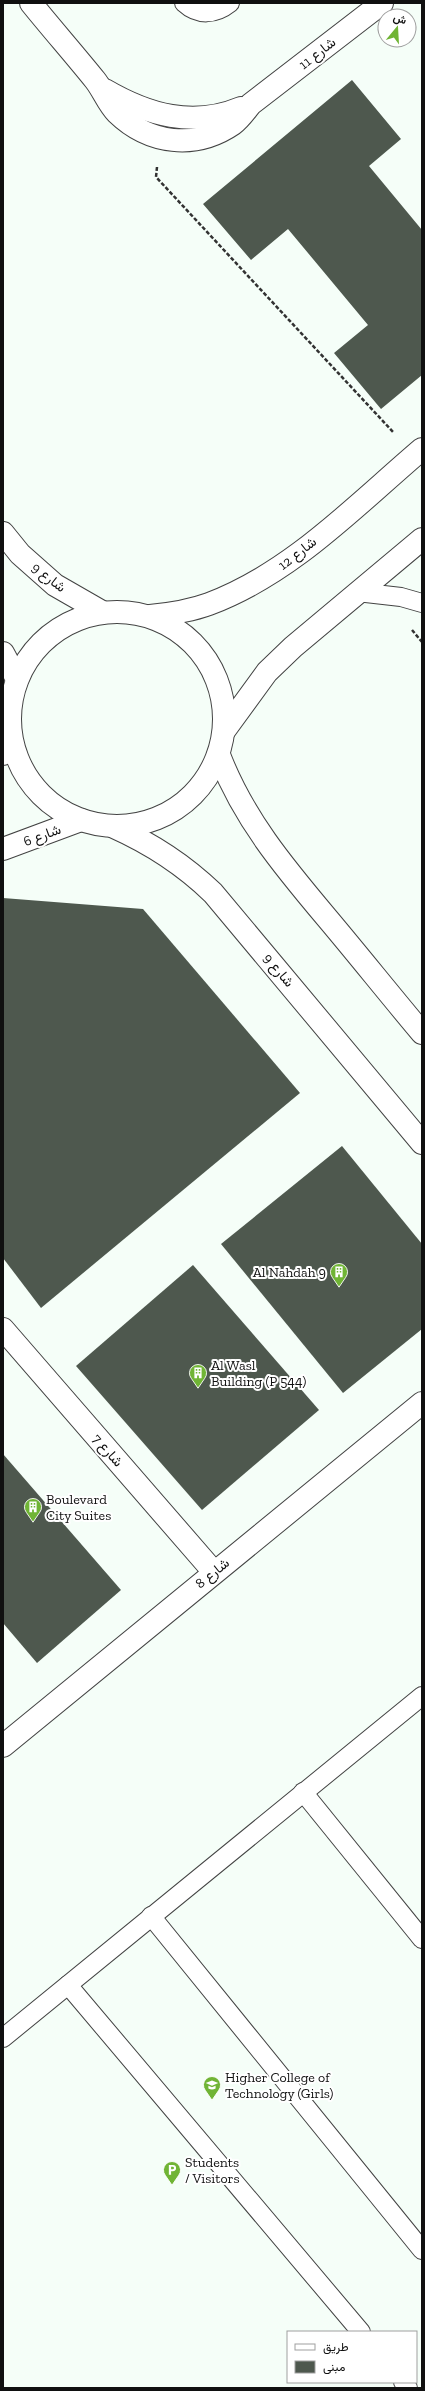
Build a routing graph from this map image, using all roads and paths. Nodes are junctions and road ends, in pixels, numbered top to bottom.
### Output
1 (31, 3) edge
2 (184, 3) edge
3 (230, 3) edge
4 (382, 3) edge
5 (102, 88) junction
6 (252, 104) junction
7 (160, 139) junction
8 (418, 452) edge
9 (3, 533) edge
10 (422, 539) edge
11 (357, 592) junction
12 (422, 603) edge
13 (102, 612) junction
14 (150, 616) junction
15 (3, 653) edge
16 (16, 679) junction
17 (9, 727) junction
18 (224, 731) junction
19 (3, 754) edge
20 (218, 755) junction
21 (81, 820) junction
22 (111, 826) junction
23 (3, 849) edge
24 (422, 1033) edge
25 (422, 1143) edge
26 (3, 1328) edge
27 (422, 1402) edge
28 (213, 1571) junction
29 (422, 1696) edge
30 (3, 1746) edge
31 (303, 1792) junction
32 (151, 1916) junction
33 (422, 1939) edge
34 (68, 1985) junction
35 (3, 2038) edge
36 (422, 2250) edge
37 (360, 2331) edge

1 - 5 street, شارع 11
2 - 3 lane
4 - 6 street, شارع 11
5 - 6 street, شارع 11
5 - 7 street, شارع 11
6 - 7 street, شارع 11
7 - 8 path
8 - 14 street, شارع 12
9 - 13 street, شارع 9
10 - 11 street
11 - 12 lane
11 - 18 street
13 - 14 street
13 - 16 street
14 - 18 street
15 - 16 street
16 - 17 street
17 - 19 street
17 - 21 street
18 - 20 street
20 - 22 street
20 - 24 street
21 - 22 street
21 - 23 street, شارع 6
22 - 25 street, شارع 9
26 - 28 street, شارع 7
27 - 28 street, شارع 8
28 - 30 street, شارع 8
29 - 31 lane
31 - 32 lane
31 - 33 lane
32 - 34 lane
32 - 36 lane
34 - 35 lane
34 - 37 lane

